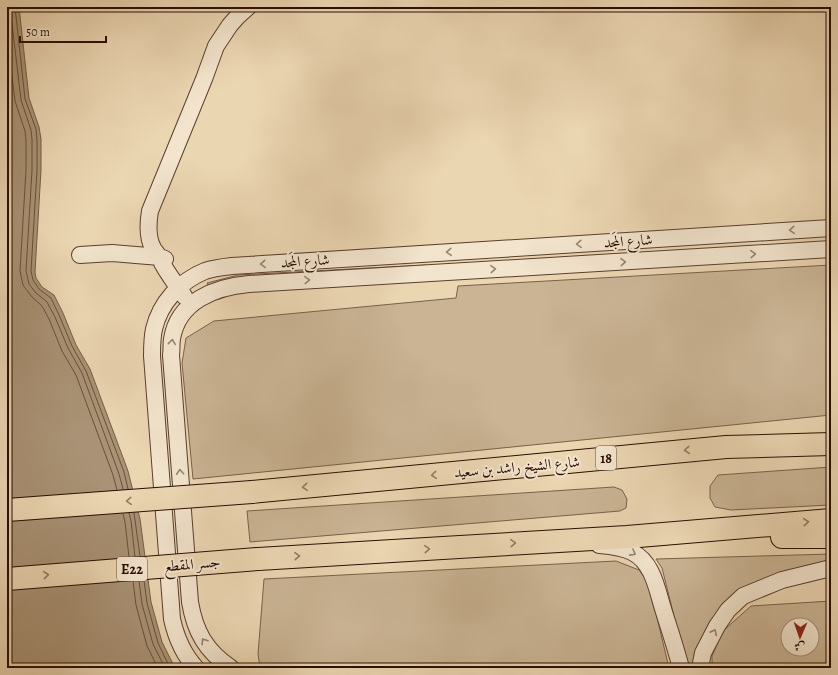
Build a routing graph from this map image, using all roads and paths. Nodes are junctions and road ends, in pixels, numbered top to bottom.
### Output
1 (248, 7) edge
2 (831, 228) edge
3 (831, 249) edge
4 (80, 255) dead end
5 (160, 257) junction
6 (183, 284) junction
7 (196, 301) junction
8 (831, 431) edge
9 (831, 444) edge
10 (726, 447) junction
11 (7, 510) edge
12 (831, 520) edge
13 (627, 537) junction
14 (831, 537) edge
15 (568, 540) junction
16 (831, 568) edge
17 (7, 579) edge
18 (196, 668) edge
19 (231, 668) edge
20 (681, 668) edge
21 (700, 668) edge

1 - 5 street
2 -> 6 street, شارع المَجد
7 -> 3 street, شارع المَجد
4 - 5 street
5 - 6 street
6 - 7 street
6 - 18 street, شارع المَجد
19 -> 7 street
8 - 10 highway
9 - 10 highway, شارع الشيخ راشد بن سعيد / 18
10 -> 11 highway, شارع الشيخ راشد بن سعيد / 18, bridge
13 -> 12 highway
13 - 14 highway
13 - 15 highway
17 -> 15 highway, جسر المقطع / E22, bridge
15 -> 20 street
21 -> 16 street

